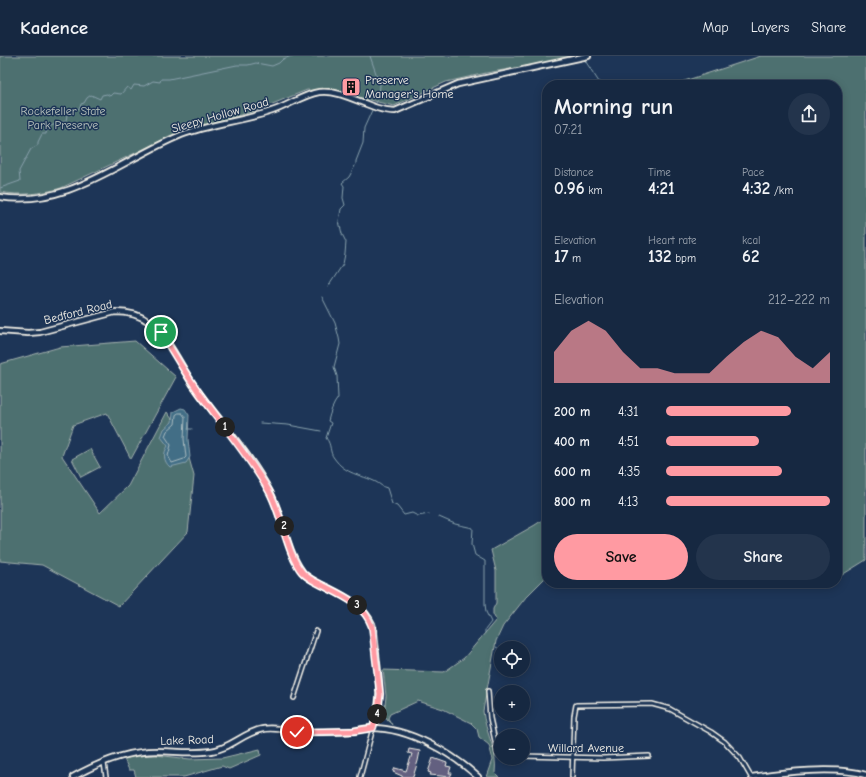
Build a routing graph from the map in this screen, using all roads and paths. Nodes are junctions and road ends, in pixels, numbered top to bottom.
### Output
1 (588, 56) edge
2 (1, 197) edge
3 (0, 331) edge
4 (316, 631) dead end
5 (488, 691) dead end
6 (294, 698) dead end
7 (373, 728) junction
8 (494, 736) edge
9 (530, 756) edge
10 (650, 756) dead end
11 (572, 757) junction
12 (104, 763) junction
13 (866, 775) edge
14 (73, 777) edge
15 (106, 777) edge
16 (360, 777) edge
17 (478, 777) edge
18 (572, 777) edge
19 (751, 777) edge

1 - 2 street, Sleepy Hollow Road
3 - 7 street, Bedford Road
4 - 6 street
5 - 8 street
7 - 12 street, Lake Road
7 - 16 street
7 - 17 street
9 - 11 street, Willard Avenue
10 - 11 street, Willard Avenue
11 - 18 street
11 - 19 street
12 - 14 street, Lake Road
12 - 15 street
13 - 19 street

